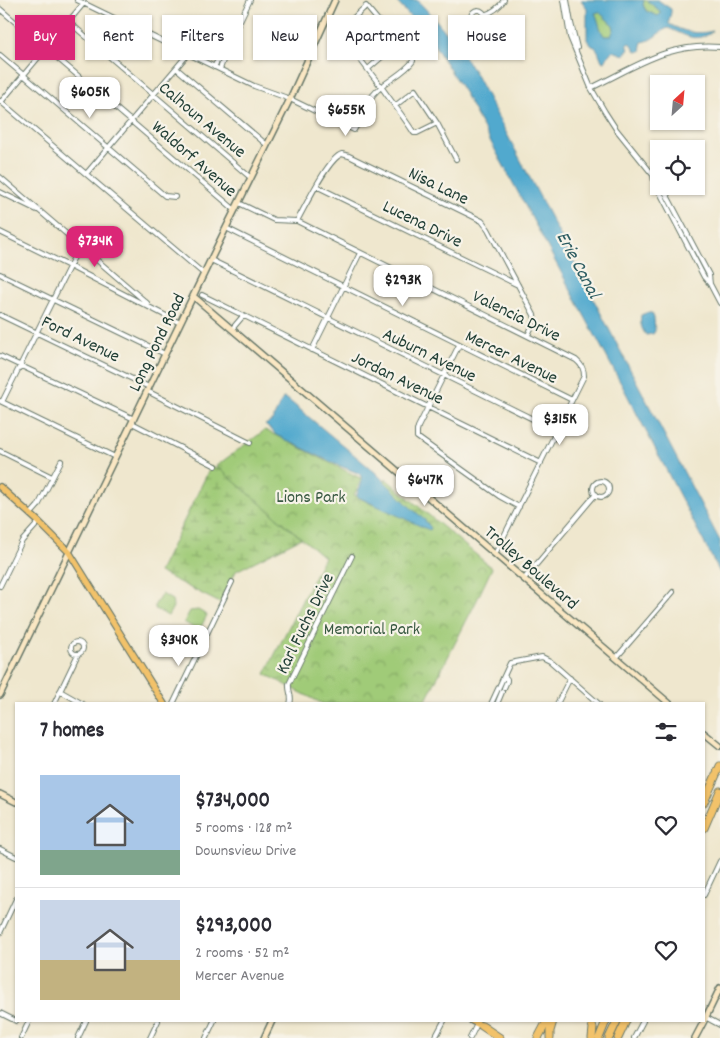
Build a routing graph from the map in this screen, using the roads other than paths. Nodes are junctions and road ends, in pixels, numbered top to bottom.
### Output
1 (77, 0) edge
2 (250, 0) edge
3 (335, 0) edge
4 (504, 0) edge
5 (565, 0) edge
6 (84, 4) junction
7 (0, 9) edge
8 (75, 15) edge
9 (243, 15) edge
10 (356, 15) edge
11 (374, 15) edge
12 (484, 15) dead end
13 (15, 22) edge
14 (75, 27) edge
15 (162, 42) edge
16 (720, 47) edge
17 (0, 54) edge
18 (36, 60) edge
19 (60, 60) edge
20 (183, 60) edge
21 (200, 60) edge
22 (218, 60) edge
23 (223, 60) edge
24 (361, 60) edge
25 (378, 60) edge
26 (413, 60) edge
27 (214, 67) junction
28 (176, 68) junction
29 (220, 69) junction
30 (368, 69) junction
31 (24, 75) junction
32 (381, 87) junction
33 (591, 88) junction
34 (154, 95) junction
35 (290, 99) junction
36 (1, 101) edge
37 (395, 106) junction
38 (131, 121) junction
39 (437, 123) junction
40 (267, 145) junction
41 (109, 147) junction
42 (456, 159) dead end
43 (650, 171) edge
44 (86, 174) junction
45 (0, 177) edge
46 (251, 178) junction
47 (316, 186) junction
48 (0, 192) edge
49 (661, 195) edge
50 (667, 195) edge
51 (175, 197) dead end
52 (239, 203) junction
53 (235, 210) junction
54 (43, 213) junction
55 (297, 221) junction
56 (226, 228) junction
57 (0, 232) edge
58 (80, 245) junction
59 (360, 253) junction
60 (211, 260) junction
61 (69, 266) junction
62 (0, 274) edge
63 (204, 274) junction
64 (710, 284) junction
65 (518, 286) junction
66 (343, 287) junction
67 (202, 295) dead end
68 (193, 296) junction
69 (52, 299) junction
70 (720, 303) edge
71 (152, 308) junction
72 (0, 315) edge
73 (243, 316) junction
74 (327, 318) junction
75 (180, 322) junction
76 (232, 330) junction
77 (36, 332) junction
78 (528, 335) junction
79 (459, 345) junction
80 (312, 350) junction
81 (165, 354) junction
82 (0, 356) edge
83 (19, 365) junction
84 (444, 376) junction
85 (148, 389) junction
86 (572, 400) junction
87 (1, 402) edge
88 (428, 407) junction
89 (133, 421) junction
90 (557, 432) junction
91 (250, 443) dead end
92 (0, 451) edge
93 (115, 457) junction
94 (61, 461) dead end
95 (541, 463) junction
96 (216, 466) dead end
97 (52, 476) junction
98 (0, 488) edge
99 (596, 494) junction
100 (519, 507) junction
101 (30, 515) junction
102 (39, 522) junction
103 (69, 552) junction
104 (495, 554) junction
105 (352, 556) dead end
106 (524, 579) junction
107 (232, 582) dead end
108 (0, 586) edge
109 (673, 592) dead end
110 (78, 654) dead end
111 (616, 658) junction
112 (504, 676) junction
113 (570, 678) junction
114 (60, 691) junction
115 (0, 695) edge
116 (55, 702) edge
117 (79, 702) edge
118 (163, 702) edge
119 (173, 702) edge
120 (291, 702) edge
121 (491, 702) edge
122 (498, 702) edge
123 (558, 702) edge
124 (597, 702) edge
125 (668, 702) edge
126 (705, 734) edge
127 (720, 746) edge
128 (720, 766) edge
129 (720, 791) edge
130 (0, 794) edge
131 (705, 800) edge
132 (15, 802) edge
133 (705, 826) edge
134 (0, 849) edge
135 (15, 856) edge
136 (720, 861) edge
137 (705, 893) edge
138 (15, 902) edge
139 (0, 933) edge
140 (720, 988) edge
141 (0, 1013) edge
142 (705, 1018) edge
143 (15, 1020) edge
144 (705, 1020) edge
145 (86, 1022) edge
146 (158, 1022) edge
147 (214, 1022) edge
148 (272, 1022) edge
149 (443, 1022) edge
150 (546, 1022) edge
151 (553, 1022) edge
152 (591, 1022) edge
153 (606, 1022) edge
154 (617, 1022) edge
155 (626, 1022) edge
156 (642, 1022) edge
157 (703, 1022) edge
158 (28, 1024) edge
159 (477, 1024) edge
160 (720, 1025) edge
161 (21, 1038) edge
162 (78, 1038) edge
163 (150, 1038) edge
164 (206, 1038) edge
165 (264, 1038) edge
166 (435, 1038) edge
167 (470, 1038) edge
168 (500, 1038) edge
169 (505, 1038) edge
170 (538, 1038) edge
171 (550, 1038) edge
172 (592, 1038) edge
173 (599, 1038) edge
174 (609, 1038) edge
175 (618, 1038) edge
176 (634, 1038) edge
177 (695, 1038) edge

1 - 6 street
2 - 9 street
3 - 35 street, Long Pond Road
4 - 12 street
5 - 33 street
6 - 8 street
6 - 15 street
7 - 13 street, Waldorf Avenue
10 - 11 street
14 - 34 street, Calhoun Avenue
16 - 33 street
17 - 31 street
18 - 31 street
19 - 38 street, Waldorf Avenue
20 - 28 street
21 - 27 street
22 - 27 street
23 - 29 street
24 - 30 street
25 - 30 street
26 - 32 street
27 - 29 street
28 - 34 street
28 - 40 street
29 - 35 street
30 - 32 street
31 - 36 street
31 - 41 street
32 - 35 street
32 - 37 street
33 - 43 street
34 - 38 street
34 - 46 street, Calhoun Avenue
35 - 40 street, Long Pond Road
36 - 44 street
37 - 39 street
37 - 39 street
38 - 41 street
38 - 53 street, Waldorf Avenue
39 - 42 street
40 - 46 street, Long Pond Road
41 - 44 street
41 - 51 street
44 - 63 street
45 - 54 street
46 - 52 street, Long Pond Road
47 - 55 street, Nisa Lane
47 - 65 street, Lucena Drive
47 - 65 street, Nisa Lane
48 - 54 street
49 - 64 street
50 - 64 street
52 - 53 street, Long Pond Road
52 - 55 street, Valencia Drive
53 - 56 street, Long Pond Road
54 - 58 street
55 - 59 street, Valencia Drive
56 - 60 street, Long Pond Road
56 - 66 street, Mercer Avenue
57 - 61 street
58 - 61 street
58 - 71 street
59 - 66 street
59 - 78 street, Valencia Drive
60 - 63 street, Long Pond Road
60 - 74 street, Auburn Avenue
61 - 69 street
61 - 71 street
62 - 69 street
63 - 68 street, Long Pond Road
64 - 70 street
65 - 78 street, Nisa Lane
66 - 74 street
66 - 79 street, Mercer Avenue
67 - 73 street, Jordan Avenue
68 - 75 street, Long Pond Road
68 - 76 street, Trolley Boulevard
69 - 77 street
69 - 81 street
71 - 75 street
72 - 77 street, Ford Avenue
73 - 76 street
73 - 80 street, Jordan Avenue
74 - 80 street
74 - 84 street, Auburn Avenue
75 - 81 street, Long Pond Road
76 - 104 street, Trolley Boulevard
77 - 83 street
77 - 85 street, Ford Avenue
78 - 86 street, Valencia Drive
79 - 84 street
79 - 86 street, Mercer Avenue
80 - 88 street, Jordan Avenue
81 - 85 street, Long Pond Road
82 - 83 street
83 - 87 street
83 - 89 street
84 - 88 street
84 - 90 street, Auburn Avenue
85 - 89 street, Long Pond Road
85 - 91 street, Ford Avenue
86 - 90 street
87 - 93 street
88 - 95 street, Jordan Avenue
88 - 100 street
89 - 93 street, Long Pond Road
89 - 96 street
90 - 95 street
92 - 97 street
93 - 103 street, Long Pond Road
94 - 97 street
95 - 100 street
97 - 101 street
98 - 101 main road
99 - 99 street
99 - 106 street
100 - 104 street
101 - 102 main road
102 - 103 main road
102 - 108 street
103 - 115 street, Long Pond Road
103 - 118 main road
104 - 106 street, Trolley Boulevard
105 - 120 street, Karl Fuchs Drive
106 - 111 street, Trolley Boulevard
107 - 119 street
109 - 111 street
110 - 114 street
111 - 125 street, Trolley Boulevard
112 - 113 street
112 - 121 street
112 - 122 street
113 - 123 street
113 - 124 street
114 - 116 street
114 - 117 street
126 - 127 street
128 - 131 highway
129 - 133 highway
130 - 132 street
134 - 135 street
136 - 137 street
138 - 139 street
140 - 142 street
141 - 143 street
144 - 160 street
145 - 162 street
146 - 163 street
147 - 164 street
148 - 165 street
149 - 166 street
150 - 170 highway
151 - 171 highway
152 - 172 highway
153 - 173 highway
154 - 174 highway
155 - 175 highway
156 - 176 street
157 - 177 street
158 - 161 street
159 - 167 street
159 - 168 highway
159 - 169 main road

